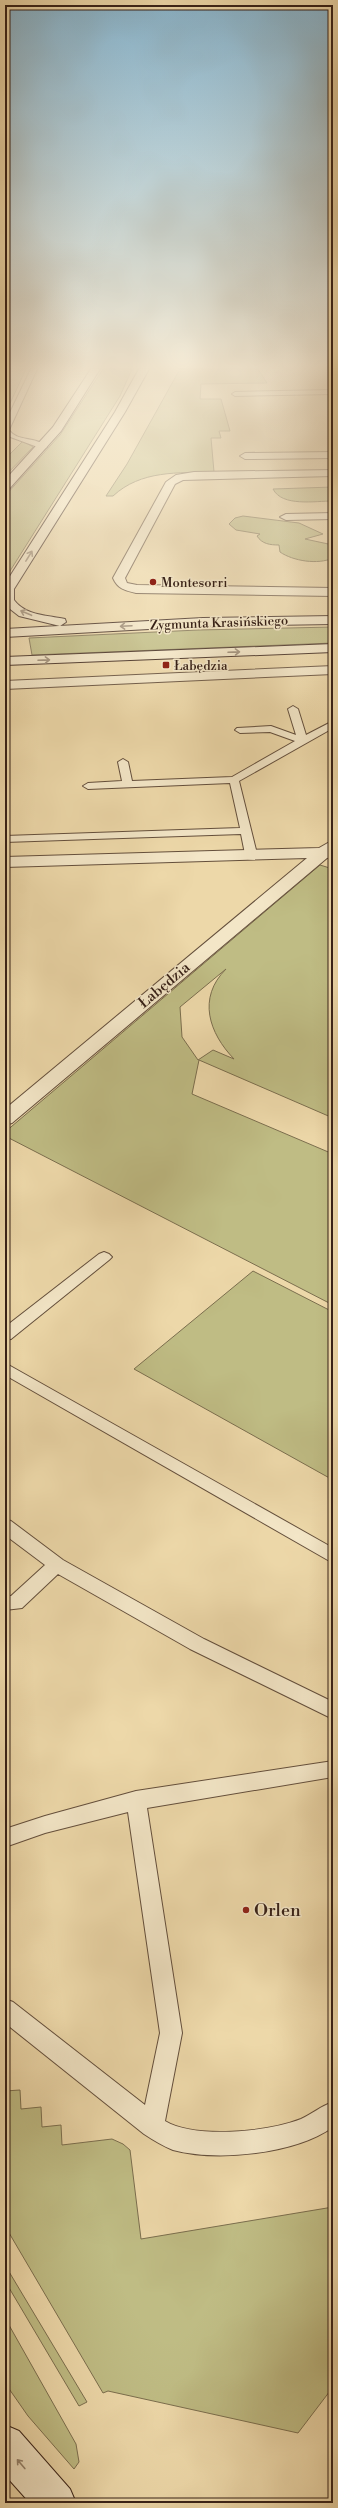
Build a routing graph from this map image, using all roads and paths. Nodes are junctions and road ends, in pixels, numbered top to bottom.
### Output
1 (74, 486) edge
2 (169, 486) edge
3 (333, 516) edge
4 (286, 517) dead end
5 (7, 592) edge
6 (333, 592) edge
7 (333, 620) edge
8 (105, 627) junction
9 (5, 633) edge
10 (333, 648) edge
11 (5, 661) edge
12 (333, 670) edge
13 (5, 685) edge
14 (293, 709) dead end
15 (333, 724) edge
16 (240, 730) dead end
17 (303, 741) junction
18 (123, 762) dead end
19 (234, 780) junction
20 (128, 785) junction
21 (88, 786) dead end
22 (246, 831) junction
23 (5, 839) edge
24 (330, 851) edge
25 (251, 854) junction
26 (5, 862) edge
27 (5, 1119) edge
28 (104, 1258) dead end
29 (5, 1335) edge
30 (5, 1368) edge
31 (5, 1526) edge
32 (333, 1556) edge
33 (57, 1565) junction
34 (5, 1603) edge
35 (333, 1711) edge
36 (333, 1769) edge
37 (136, 1800) junction
38 (5, 1838) edge
39 (5, 2008) edge
40 (333, 2112) edge
41 (152, 2126) junction
42 (5, 2445) edge
43 (53, 2498) edge

5 -> 1 street
2 - 6 street
3 - 4 street
8 -> 5 street, Zygmunta Krasińskiego
7 -> 8 street, Zygmunta Krasińskiego
8 - 9 street, Zygmunta Krasińskiego
11 -> 10 street
12 - 13 street
14 - 17 lane
15 - 17 lane
16 - 17 lane
17 - 19 lane
18 - 20 lane
19 - 20 lane
19 - 22 lane
20 - 21 lane
22 - 23 lane
22 - 25 lane
24 - 25 street, Łabędzia
24 - 27 street, Łabędzia
25 - 26 street, Łabędzia
28 - 29 lane
30 - 32 lane
31 - 33 lane
33 - 34 lane
33 - 35 lane
36 - 37 lane
37 - 38 lane
37 - 41 lane
39 - 41 lane
40 - 41 lane
43 -> 42 street

